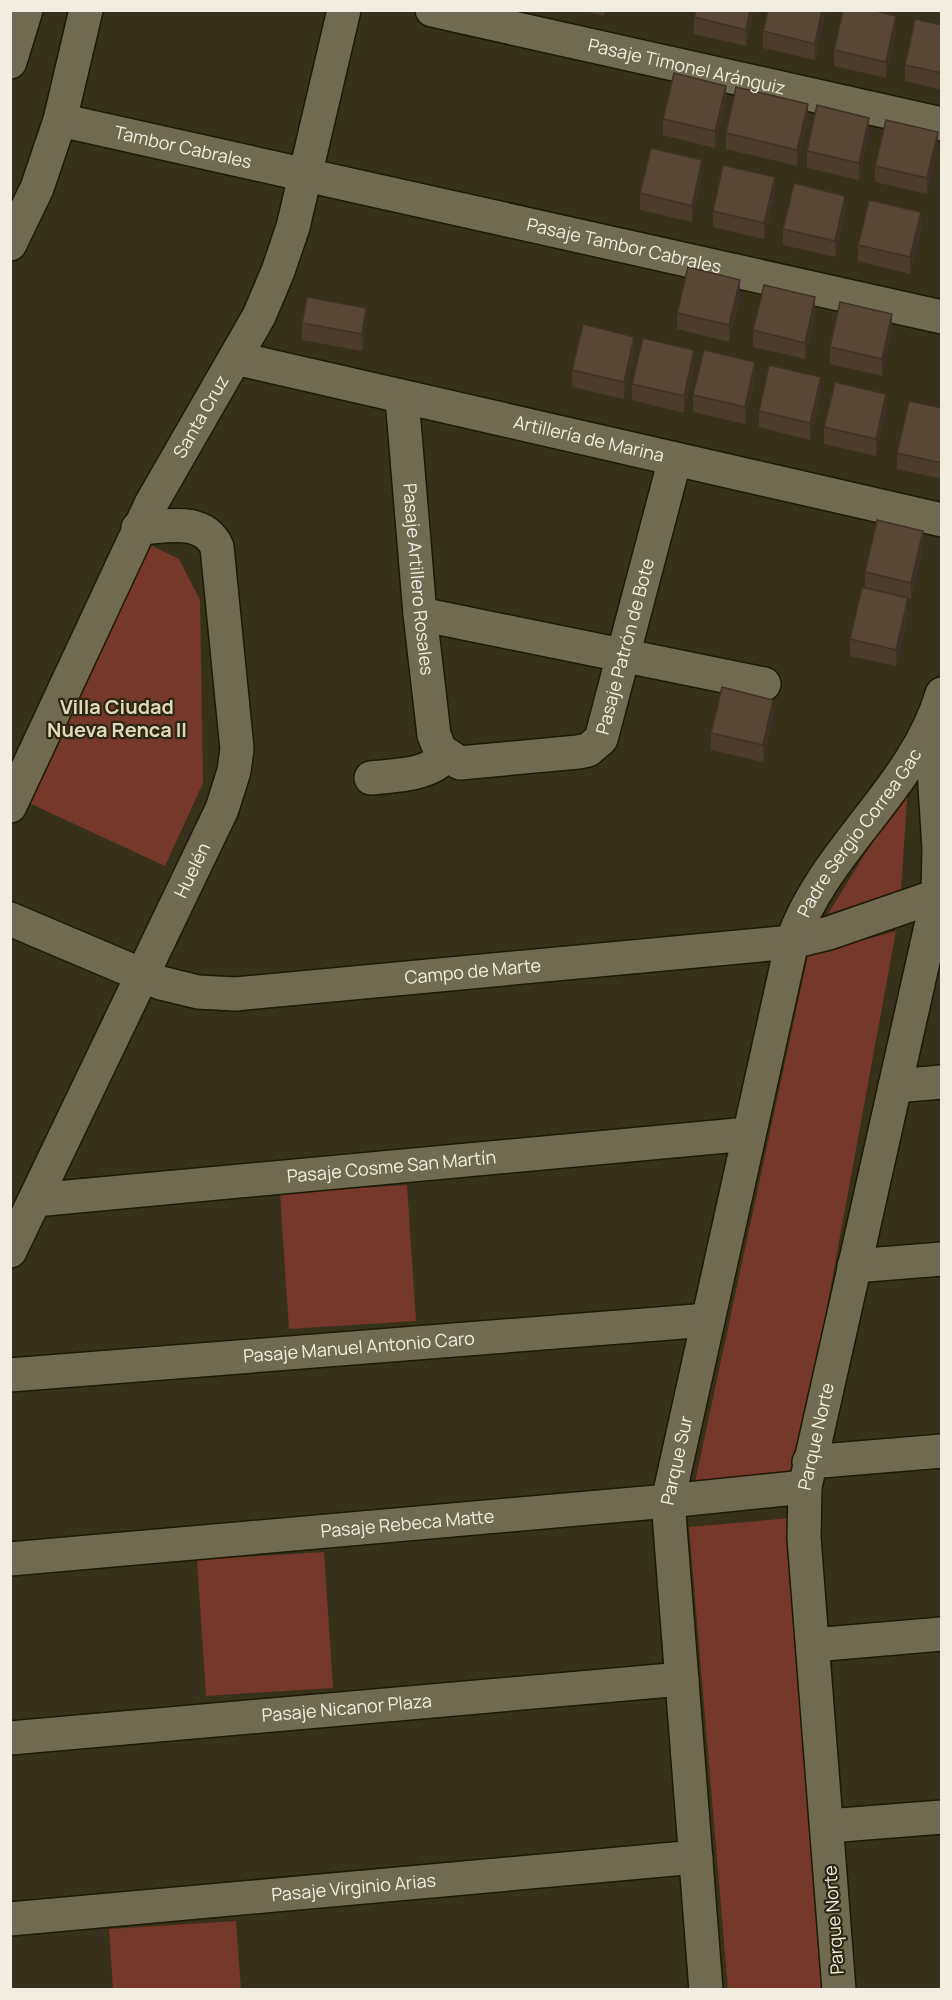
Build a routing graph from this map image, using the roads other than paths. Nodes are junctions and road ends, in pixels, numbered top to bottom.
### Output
1 (26, 10) edge
2 (86, 10) edge
3 (344, 10) edge
4 (432, 10) edge
5 (10, 62) edge
6 (60, 120) junction
7 (942, 124) edge
8 (306, 175) junction
9 (10, 244) edge
10 (942, 317) edge
11 (235, 358) junction
12 (402, 398) junction
13 (675, 459) junction
14 (942, 520) edge
15 (138, 528) junction
16 (420, 614) junction
17 (625, 655) junction
18 (764, 684) dead end
19 (942, 694) edge
20 (931, 725) junction
21 (446, 756) junction
22 (371, 778) dead end
23 (10, 806) edge
24 (940, 894) edge
25 (10, 919) edge
26 (792, 942) junction
27 (144, 975) junction
28 (942, 1082) edge
29 (894, 1086) junction
30 (748, 1134) junction
31 (35, 1200) junction
32 (10, 1251) edge
33 (942, 1259) edge
34 (854, 1266) junction
35 (708, 1320) junction
36 (10, 1375) edge
37 (942, 1451) edge
38 (807, 1475) junction
39 (668, 1501) junction
40 (10, 1559) edge
41 (942, 1634) edge
42 (813, 1645) junction
43 (682, 1679) junction
44 (10, 1738) edge
45 (942, 1817) edge
46 (828, 1826) junction
47 (696, 1857) junction
48 (10, 1919) edge
49 (706, 1989) edge
50 (838, 1989) edge

1 - 5 street
2 - 6 street
3 - 8 street, Santa Cruz
4 - 7 street, Pasaje Timonel Aránguiz
6 - 8 street, Tambor Cabrales
6 - 9 street
8 - 10 street, Pasaje Tambor Cabrales
8 - 11 street, Santa Cruz
11 - 12 street, Artillería de Marina
11 - 15 street, Santa Cruz
12 - 13 street, Artillería de Marina
12 - 16 street, Pasaje Artillero Rosales
13 - 14 street, Artillería de Marina
13 - 17 street, Pasaje Patrón de Bote
15 - 23 street, Santa Cruz
15 - 27 street, Huelén
16 - 17 street
16 - 21 street, Pasaje Artillero Rosales
17 - 18 street
17 - 21 street, Pasaje Patrón de Bote
19 - 20 street, Padre Sergio Correa Gac
20 - 24 street, Padre Sergio Correa Gac
20 - 26 street, Padre Sergio Correa Gac
21 - 22 street
24 - 26 street, Campo de Marte
24 - 29 street, Parque Norte
25 - 27 street, Campo de Marte
26 - 27 street, Campo de Marte
26 - 30 street, Parque Sur
27 - 31 street, Huelén
28 - 29 street
29 - 34 street, Parque Norte
30 - 31 street, Pasaje Cosme San Martín
30 - 35 street, Parque Sur
31 - 32 street, Huelén
33 - 34 street
34 - 38 street, Parque Norte
35 - 36 street, Pasaje Manuel Antonio Caro
35 - 39 street, Parque Sur
37 - 38 street, Pasaje Rebeca Matte
38 - 39 street, Pasaje Rebeca Matte
38 - 42 street, Parque Norte
39 - 40 street, Pasaje Rebeca Matte
39 - 43 street, Parque Sur
41 - 42 street
42 - 46 street, Parque Norte
43 - 44 street, Pasaje Nicanor Plaza
43 - 47 street, Parque Sur
45 - 46 street
46 - 50 street, Parque Norte
47 - 48 street, Pasaje Virginio Arias
47 - 49 street, Parque Sur

